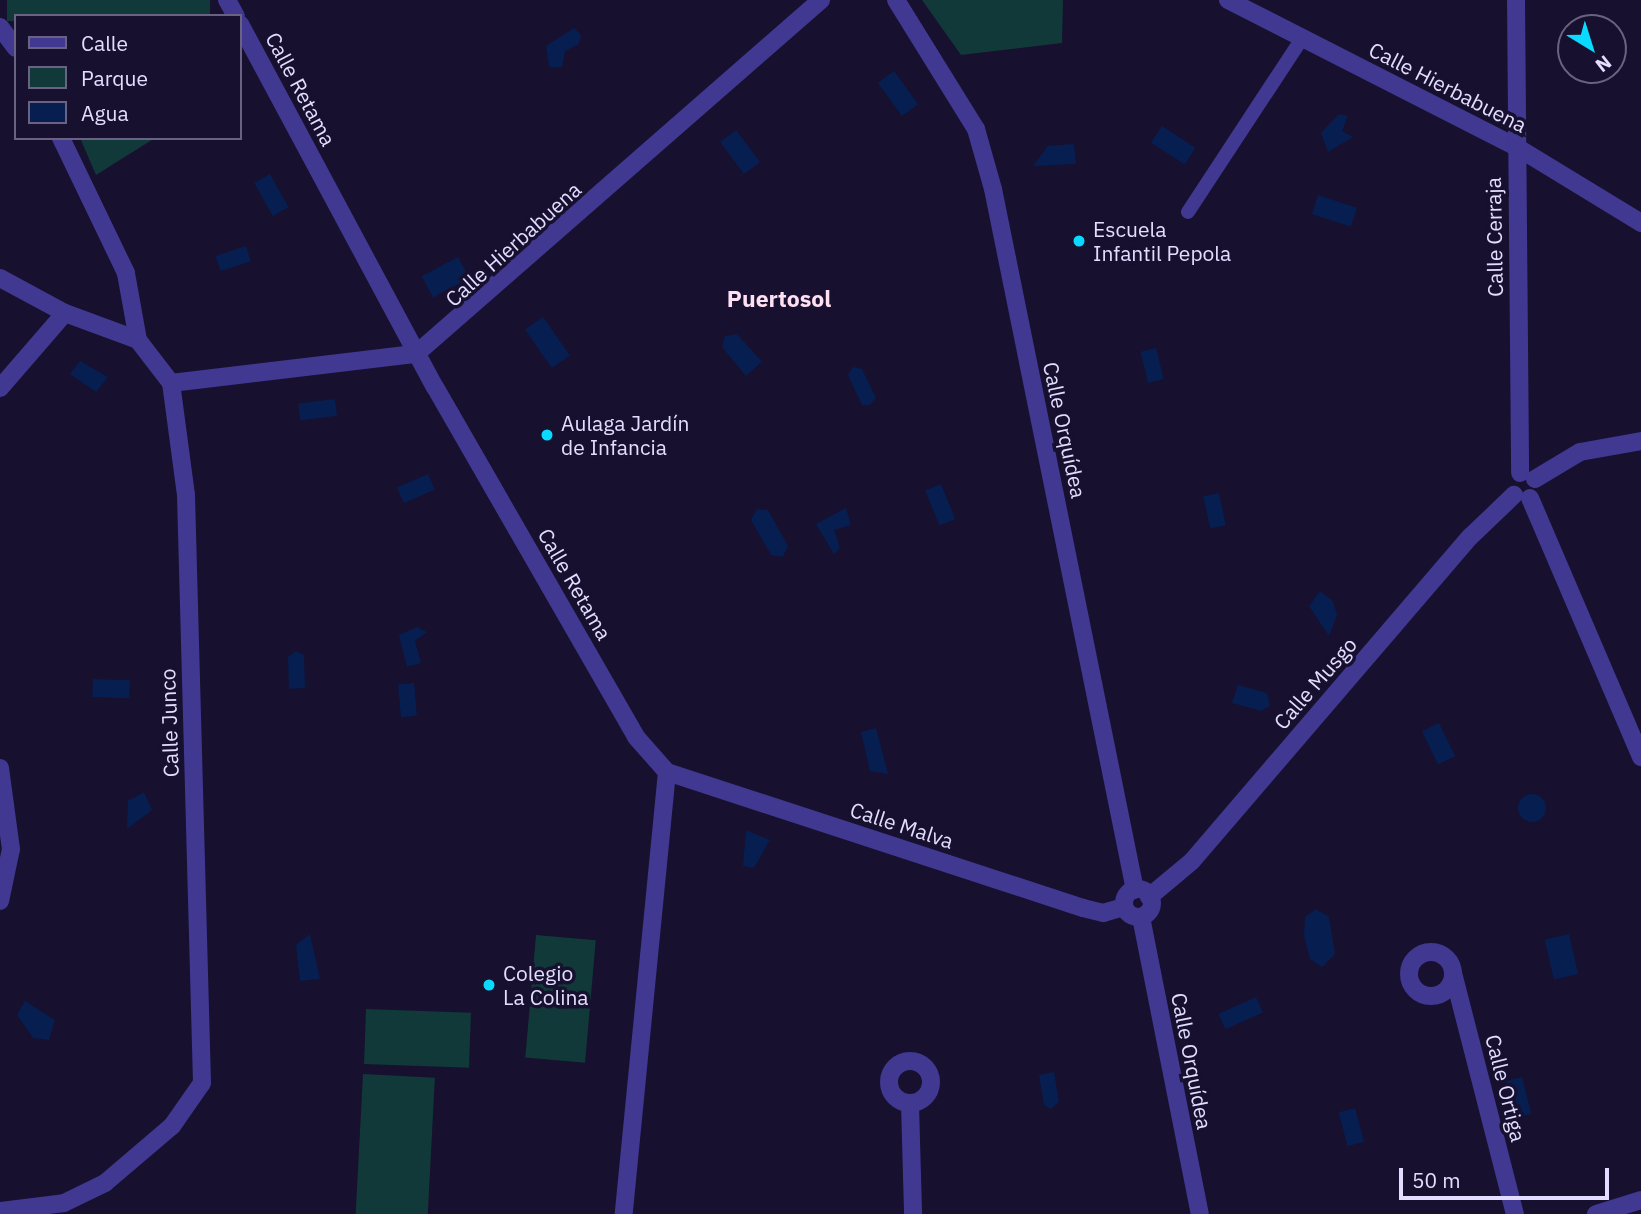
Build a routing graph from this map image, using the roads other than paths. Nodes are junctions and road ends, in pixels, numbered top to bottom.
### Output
1 (821, 0) edge
2 (896, 0) edge
3 (1228, 0) edge
4 (1516, 0) edge
5 (1261, 8) edge
6 (0, 27) edge
7 (242, 27) edge
8 (1303, 37) junction
9 (14, 45) edge
10 (62, 140) edge
11 (1516, 146) junction
12 (1188, 212) dead end
13 (1641, 223) edge
14 (0, 278) edge
15 (65, 313) junction
16 (138, 340) junction
17 (416, 354) junction
18 (171, 383) junction
19 (0, 388) edge
20 (1641, 442) edge
21 (1528, 476) junction
22 (1522, 497) junction
23 (1641, 757) edge
24 (0, 768) edge
25 (667, 772) junction
26 (1142, 893) junction
27 (0, 901) edge
28 (1124, 907) junction
29 (1141, 917) junction
30 (1453, 973) dead end
31 (910, 1104) dead end
32 (1641, 1200) edge
33 (0, 1211) edge
34 (624, 1214) edge
35 (913, 1214) edge
36 (1200, 1214) edge
37 (1515, 1214) edge
38 (1597, 1214) edge

1 - 17 street, Calle Hierbabuena
2 - 26 street, Calle Orquídea
3 - 5 street, Calle Hierbabuena
4 - 11 street, Calle Cerraja
5 - 8 street, Calle Hierbabuena
6 - 9 street
7 - 17 street, Calle Retama
8 - 11 street, Calle Hierbabuena
8 - 12 lane
10 - 16 street, Calle Junco
11 - 13 street, Calle Hierbabuena
11 - 21 street, Calle Cerraja
14 - 15 street
15 - 16 street
15 - 19 street
16 - 18 street, Calle Junco
17 - 18 street
17 - 25 street, Calle Retama
18 - 33 street, Calle Junco
20 - 21 street
21 - 22 street
21 - 22 street
22 - 23 street
22 - 26 street, Calle Musgo
24 - 27 street
25 - 28 street, Calle Malva
25 - 34 street
26 - 28 street
26 - 29 street
28 - 29 street
29 - 36 street, Calle Orquídea
30 - 37 street, Calle Ortiga
31 - 35 street
32 - 38 street

